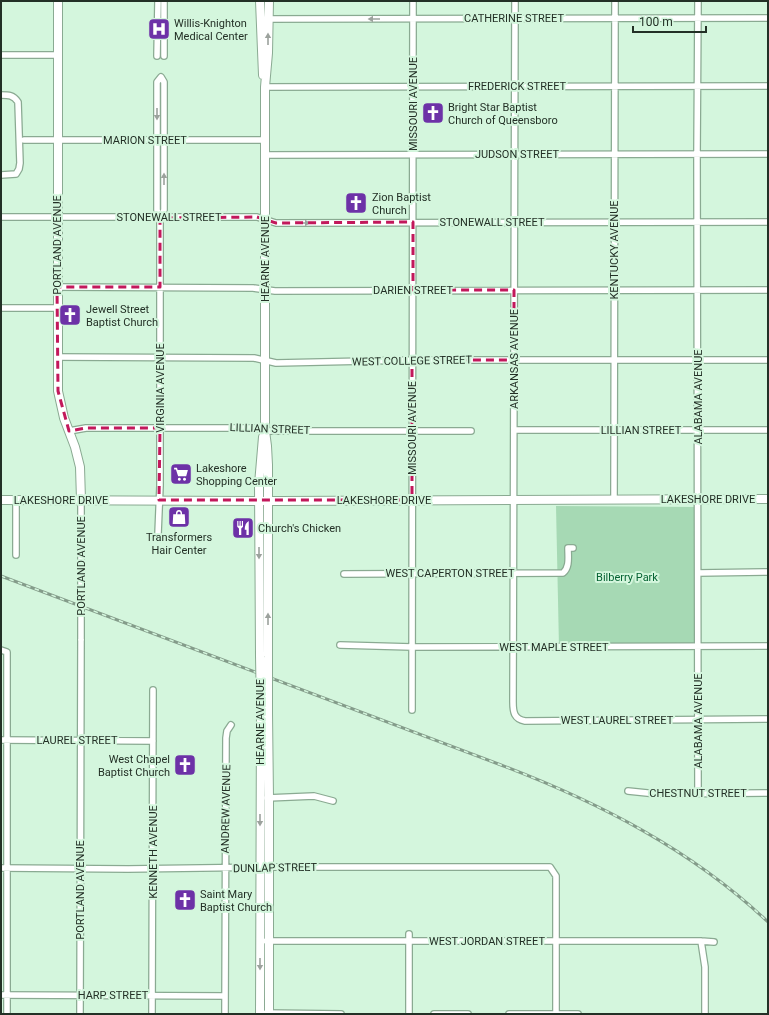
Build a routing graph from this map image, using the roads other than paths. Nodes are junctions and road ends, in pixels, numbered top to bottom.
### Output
1 (58, 1) edge
2 (158, 1) edge
3 (164, 1) edge
4 (260, 1) edge
5 (269, 1) edge
6 (413, 1) edge
7 (515, 1) edge
8 (615, 1) edge
9 (698, 1) edge
10 (515, 18) junction
11 (615, 18) junction
12 (698, 18) junction
13 (768, 18) edge
14 (264, 19) junction
15 (413, 19) junction
16 (1, 55) edge
17 (58, 55) junction
18 (157, 56) dead end
19 (164, 56) dead end
20 (413, 86) junction
21 (515, 86) junction
22 (614, 86) junction
23 (698, 86) junction
24 (768, 86) edge
25 (265, 87) junction
26 (1, 95) edge
27 (58, 139) junction
28 (24, 140) dead end
29 (157, 140) junction
30 (164, 140) junction
31 (265, 140) junction
32 (514, 154) junction
33 (614, 154) junction
34 (697, 154) junction
35 (768, 154) edge
36 (265, 155) junction
37 (413, 155) junction
38 (1, 175) edge
39 (1, 217) edge
40 (57, 217) junction
41 (160, 218) junction
42 (265, 220) junction
43 (413, 222) junction
44 (514, 222) junction
45 (614, 222) junction
46 (698, 222) junction
47 (768, 222) edge
48 (57, 287) junction
49 (160, 287) junction
50 (265, 289) junction
51 (413, 290) junction
52 (514, 290) junction
53 (614, 290) junction
54 (698, 290) junction
55 (768, 290) edge
56 (1, 308) edge
57 (57, 308) junction
58 (57, 357) junction
59 (160, 358) junction
60 (265, 360) junction
61 (412, 360) junction
62 (514, 360) junction
63 (614, 360) junction
64 (698, 360) junction
65 (768, 360) edge
66 (160, 428) junction
67 (514, 430) junction
68 (614, 430) junction
69 (697, 430) junction
70 (768, 430) edge
71 (69, 431) junction
72 (265, 431) junction
73 (412, 431) junction
74 (472, 431) dead end
75 (614, 499) junction
76 (698, 499) junction
77 (768, 499) edge
78 (1, 500) edge
79 (16, 500) junction
80 (81, 500) junction
81 (159, 500) junction
82 (259, 500) junction
83 (268, 500) junction
84 (412, 500) junction
85 (514, 500) junction
86 (158, 534) dead end
87 (573, 548) dead end
88 (16, 555) dead end
89 (259, 569) junction
90 (268, 570) junction
91 (768, 572) edge
92 (412, 573) junction
93 (514, 573) junction
94 (698, 573) junction
95 (344, 574) dead end
96 (340, 645) dead end
97 (698, 646) junction
98 (768, 646) edge
99 (412, 647) junction
100 (514, 647) junction
101 (4, 651) edge
102 (264, 657) junction
103 (153, 690) dead end
104 (412, 710) dead end
105 (264, 712) junction
106 (516, 718) joint
107 (768, 719) edge
108 (698, 720) junction
109 (231, 725) dead end
110 (4, 740) edge
111 (81, 740) junction
112 (153, 741) junction
113 (628, 791) dead end
114 (698, 794) junction
115 (768, 794) edge
116 (260, 798) junction
117 (269, 798) junction
118 (333, 801) dead end
119 (4, 868) edge
120 (225, 868) junction
121 (260, 868) junction
122 (269, 868) junction
123 (80, 869) junction
124 (152, 869) junction
125 (409, 934) dead end
126 (260, 941) junction
127 (269, 941) junction
128 (409, 941) junction
129 (556, 941) junction
130 (701, 941) junction
131 (714, 942) dead end
132 (4, 995) edge
133 (80, 995) junction
134 (152, 995) junction
135 (225, 996) junction
136 (260, 997) junction
137 (269, 998) junction
138 (7, 1014) edge
139 (80, 1014) edge
140 (152, 1014) edge
141 (225, 1014) edge
142 (260, 1014) edge
143 (269, 1014) edge
144 (340, 1014) edge
145 (409, 1014) edge
146 (434, 1014) edge
147 (468, 1014) edge
148 (509, 1014) edge
149 (556, 1014) edge
150 (578, 1014) edge
151 (705, 1014) edge

1 - 17 main road, PORTLAND AVENUE
2 - 18 street
3 - 19 street
4 - 14 main road, HEARNE AVENUE
5 - 14 main road, HEARNE AVENUE
6 - 15 street, MISSOURI AVENUE
7 - 10 street, ARKANSAS AVENUE
8 - 11 street, KENTUCKY AVENUE
9 - 12 street, ALABAMA AVENUE
10 - 11 street, CATHERINE STREET
10 - 15 street, CATHERINE STREET
10 - 21 street, ARKANSAS AVENUE
11 - 12 street, CATHERINE STREET
11 - 22 street, KENTUCKY AVENUE
12 - 13 street, CATHERINE STREET
12 - 23 street, ALABAMA AVENUE
15 -> 14 street, CATHERINE STREET
14 - 25 main road, HEARNE AVENUE
15 - 20 street, MISSOURI AVENUE
16 - 17 street
17 - 27 main road, PORTLAND AVENUE
20 - 21 street, FREDERICK STREET
20 - 25 street, FREDERICK STREET
20 - 37 street, MISSOURI AVENUE
21 - 22 street, FREDERICK STREET
21 - 32 street, ARKANSAS AVENUE
22 - 23 street, FREDERICK STREET
22 - 33 street, KENTUCKY AVENUE
23 - 24 street, FREDERICK STREET
23 - 34 street, ALABAMA AVENUE
25 - 31 main road, HEARNE AVENUE
26 - 38 street
27 - 28 street, MARION STREET
27 - 29 street, MARION STREET
27 - 40 main road, PORTLAND AVENUE
29 - 30 street, MARION STREET
30 -> 29 street, VIRGINIA AVENUE
29 - 41 street, VIRGINIA AVENUE
30 - 31 street, MARION STREET
41 -> 30 street, VIRGINIA AVENUE
31 - 36 main road, HEARNE AVENUE
32 - 33 street, JUDSON STREET
32 - 37 street, JUDSON STREET
32 - 44 street, ARKANSAS AVENUE
33 - 34 street, JUDSON STREET
33 - 45 street, KENTUCKY AVENUE
34 - 35 street, JUDSON STREET
34 - 46 street, ALABAMA AVENUE
36 - 37 street, JUDSON STREET
36 - 42 main road, HEARNE AVENUE
37 - 43 street, MISSOURI AVENUE
39 - 40 street, STONEWALL STREET
40 - 41 street, STONEWALL STREET
40 - 48 main road, PORTLAND AVENUE
41 - 42 street, STONEWALL STREET
41 - 49 street, VIRGINIA AVENUE
42 -> 43 street, STONEWALL STREET
42 - 50 main road, HEARNE AVENUE
43 - 44 street, STONEWALL STREET
43 - 51 street, MISSOURI AVENUE
44 - 45 street, STONEWALL STREET
44 - 52 street, ARKANSAS AVENUE
45 - 46 street, STONEWALL STREET
45 - 53 street, KENTUCKY AVENUE
46 - 47 street, STONEWALL STREET
46 - 54 street, ALABAMA AVENUE
48 - 49 street, DARIEN STREET
48 - 57 main road, PORTLAND AVENUE
49 - 50 street, DARIEN STREET
49 - 59 street, VIRGINIA AVENUE
50 - 51 street, DARIEN STREET
50 - 60 main road, HEARNE AVENUE
51 - 52 street, DARIEN STREET
51 - 61 street, MISSOURI AVENUE
52 - 53 street, DARIEN STREET
52 - 62 street, ARKANSAS AVENUE
53 - 54 street, DARIEN STREET
53 - 63 street, KENTUCKY AVENUE
54 - 55 street, DARIEN STREET
54 - 64 street, ALABAMA AVENUE
56 - 57 street
57 - 58 main road, PORTLAND AVENUE
58 - 59 street, WEST COLLEGE STREET
58 - 71 main road, PORTLAND AVENUE
59 - 60 street, WEST COLLEGE STREET
59 - 66 street, VIRGINIA AVENUE
60 - 61 street, WEST COLLEGE STREET
60 - 72 main road, HEARNE AVENUE
61 - 62 street, WEST COLLEGE STREET
61 - 73 street, MISSOURI AVENUE
62 - 63 street, WEST COLLEGE STREET
62 - 67 street, ARKANSAS AVENUE
63 - 64 street, WEST COLLEGE STREET
63 - 68 street, KENTUCKY AVENUE
64 - 65 street, WEST COLLEGE STREET
64 - 69 street, ALABAMA AVENUE
66 - 71 street, LILLIAN STREET
66 - 72 street, LILLIAN STREET
66 - 81 street, VIRGINIA AVENUE
67 - 68 street, LILLIAN STREET
67 - 85 street, ARKANSAS AVENUE
68 - 69 street, LILLIAN STREET
68 - 75 street, KENTUCKY AVENUE
69 - 70 street, LILLIAN STREET
69 - 76 street, ALABAMA AVENUE
71 - 80 main road, PORTLAND AVENUE
72 - 73 street, LILLIAN STREET
72 - 82 main road, HEARNE AVENUE
72 - 83 main road, HEARNE AVENUE
73 - 74 street, LILLIAN STREET
73 - 84 street, MISSOURI AVENUE
75 - 76 main road, LAKESHORE DRIVE
75 - 85 main road, LAKESHORE DRIVE
76 - 77 main road, LAKESHORE DRIVE
76 - 94 street, ALABAMA AVENUE
78 - 79 main road, LAKESHORE DRIVE
79 - 80 main road, LAKESHORE DRIVE
79 - 88 street
80 - 81 main road, LAKESHORE DRIVE
80 - 111 street, PORTLAND AVENUE, bridge
81 - 82 main road, LAKESHORE DRIVE
81 - 86 street, VIRGINIA AVENUE
82 - 83 main road, LAKESHORE DRIVE
82 -> 89 main road, HEARNE AVENUE
83 - 84 main road, LAKESHORE DRIVE
83 - 90 main road, HEARNE AVENUE
84 - 85 main road, LAKESHORE DRIVE
84 - 92 street, MISSOURI AVENUE
85 - 93 street, ARKANSAS AVENUE
87 - 93 street, WEST CAPERTON STREET
89 - 90 main road
89 - 102 main road, HEARNE AVENUE
102 -> 90 main road, HEARNE AVENUE
91 - 94 street
92 - 93 street, WEST CAPERTON STREET
92 - 95 street, WEST CAPERTON STREET
92 - 99 street, MISSOURI AVENUE
93 - 100 street, ARKANSAS AVENUE
94 - 97 street, ALABAMA AVENUE
96 - 99 street, WEST MAPLE STREET
97 - 98 street, WEST MAPLE STREET
97 - 100 street, WEST MAPLE STREET
97 - 108 street, ALABAMA AVENUE
99 - 100 street, WEST MAPLE STREET
99 - 104 street, MISSOURI AVENUE
100 - 106 street, ARKANSAS AVENUE
101 - 110 street
102 - 105 main road, HEARNE AVENUE, bridge
103 - 112 street, KENNETH AVENUE
105 - 116 main road, HEARNE AVENUE
105 - 117 main road, HEARNE AVENUE
106 - 108 street, WEST LAUREL STREET
107 - 108 street, WEST LAUREL STREET
108 - 114 street, ALABAMA AVENUE
109 - 120 street, ANDREW AVENUE
110 - 111 street, LAUREL STREET
110 - 119 street
111 - 112 street, LAUREL STREET
111 - 123 street, PORTLAND AVENUE
112 - 124 street, KENNETH AVENUE
113 - 114 street, CHESTNUT STREET
114 - 115 street, CHESTNUT STREET
116 - 117 street
116 -> 121 main road, HEARNE AVENUE
117 - 118 street
117 - 122 main road, HEARNE AVENUE
119 - 123 street, DUNLAP STREET
119 - 132 street
120 - 121 street, DUNLAP STREET
120 - 124 street, DUNLAP STREET
120 - 135 street, ANDREW AVENUE
121 - 122 street, DUNLAP STREET
121 - 126 main road, HEARNE AVENUE
122 - 127 main road, HEARNE AVENUE
122 - 129 street, DUNLAP STREET
123 - 124 street, DUNLAP STREET
123 - 133 street, PORTLAND AVENUE
124 - 134 street, KENNETH AVENUE
125 - 128 street
126 - 127 street, WEST JORDAN STREET
126 -> 136 main road, HEARNE AVENUE
127 - 128 street, WEST JORDAN STREET
127 - 137 main road, HEARNE AVENUE
128 - 129 street, WEST JORDAN STREET
128 - 145 street
129 - 130 street, WEST JORDAN STREET
129 - 149 street
130 - 131 street, WEST JORDAN STREET
130 - 151 street
132 - 133 street, HARP STREET
132 - 138 street
133 - 134 street, HARP STREET
133 - 139 street, PORTLAND AVENUE
134 - 135 street, HARP STREET
134 - 140 street, KENNETH AVENUE
135 - 141 street, ANDREW AVENUE
136 - 137 street
136 - 142 main road, HEARNE AVENUE
137 - 143 main road, HEARNE AVENUE
142 - 143 street
143 - 144 street
146 - 147 street
148 - 149 street
149 - 150 street

